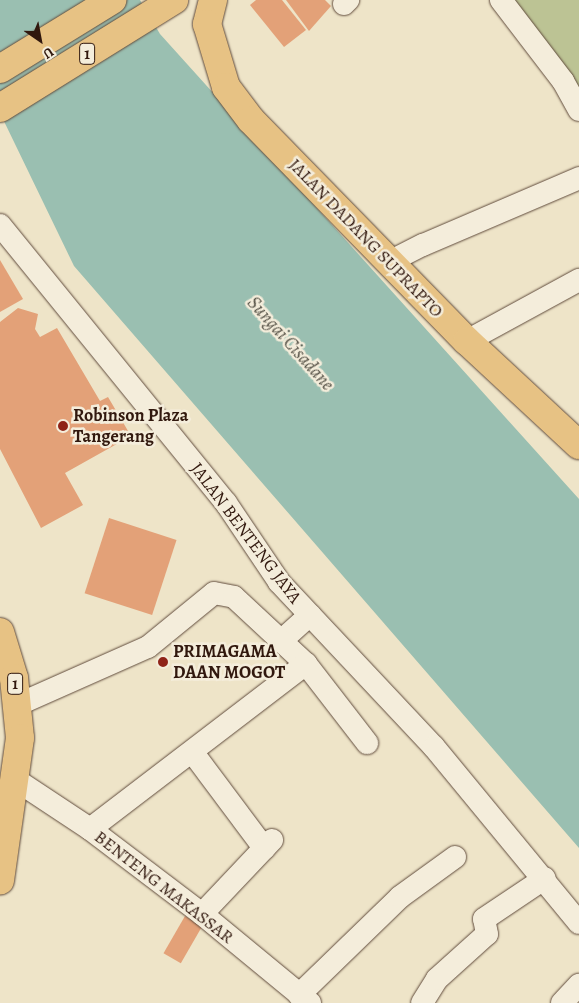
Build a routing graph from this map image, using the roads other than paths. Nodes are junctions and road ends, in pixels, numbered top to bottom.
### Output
1 (112, 0) edge
2 (174, 0) edge
3 (214, 0) edge
4 (501, 0) edge
5 (0, 70) edge
6 (0, 108) edge
7 (579, 110) edge
8 (579, 178) edge
9 (0, 225) edge
10 (389, 262) junction
11 (579, 280) edge
12 (467, 341) junction
13 (579, 444) edge
14 (310, 615) junction
15 (0, 632) edge
16 (281, 641) junction
17 (306, 664) junction
18 (17, 705) junction
19 (367, 743) dead end
20 (9, 749) edge
21 (193, 753) junction
22 (8, 790) edge
23 (90, 829) junction
24 (455, 857) dead end
25 (545, 878) junction
26 (0, 881) edge
27 (202, 914) junction
28 (579, 924) edge
29 (579, 985) edge
30 (305, 999) edge
31 (422, 1003) edge
32 (562, 1003) edge

1 - 5 main road, 1
2 - 6 main road, 1
3 - 10 main road, JALAN DADANG SUPRAPTO
4 - 7 street
8 - 10 street
9 - 14 street, JALAN BENTENG JAYA
10 - 12 main road, JALAN DADANG SUPRAPTO
11 - 12 street
12 - 13 main road, JALAN DADANG SUPRAPTO
14 - 16 street
14 - 25 street, JALAN BENTENG JAYA
15 - 18 main road, 1
16 - 17 street
16 - 18 street
17 - 19 street
17 - 21 street
18 - 20 main road, 1
20 - 22 main road, 1
21 - 23 street
21 - 27 street
22 - 23 street, BENTENG MAKASSAR
22 - 26 main road, 1
23 - 27 street, BENTENG MAKASSAR
24 - 30 street
25 - 28 street, JALAN BENTENG JAYA
25 - 31 street
27 - 30 street, BENTENG MAKASSAR
29 - 32 street

